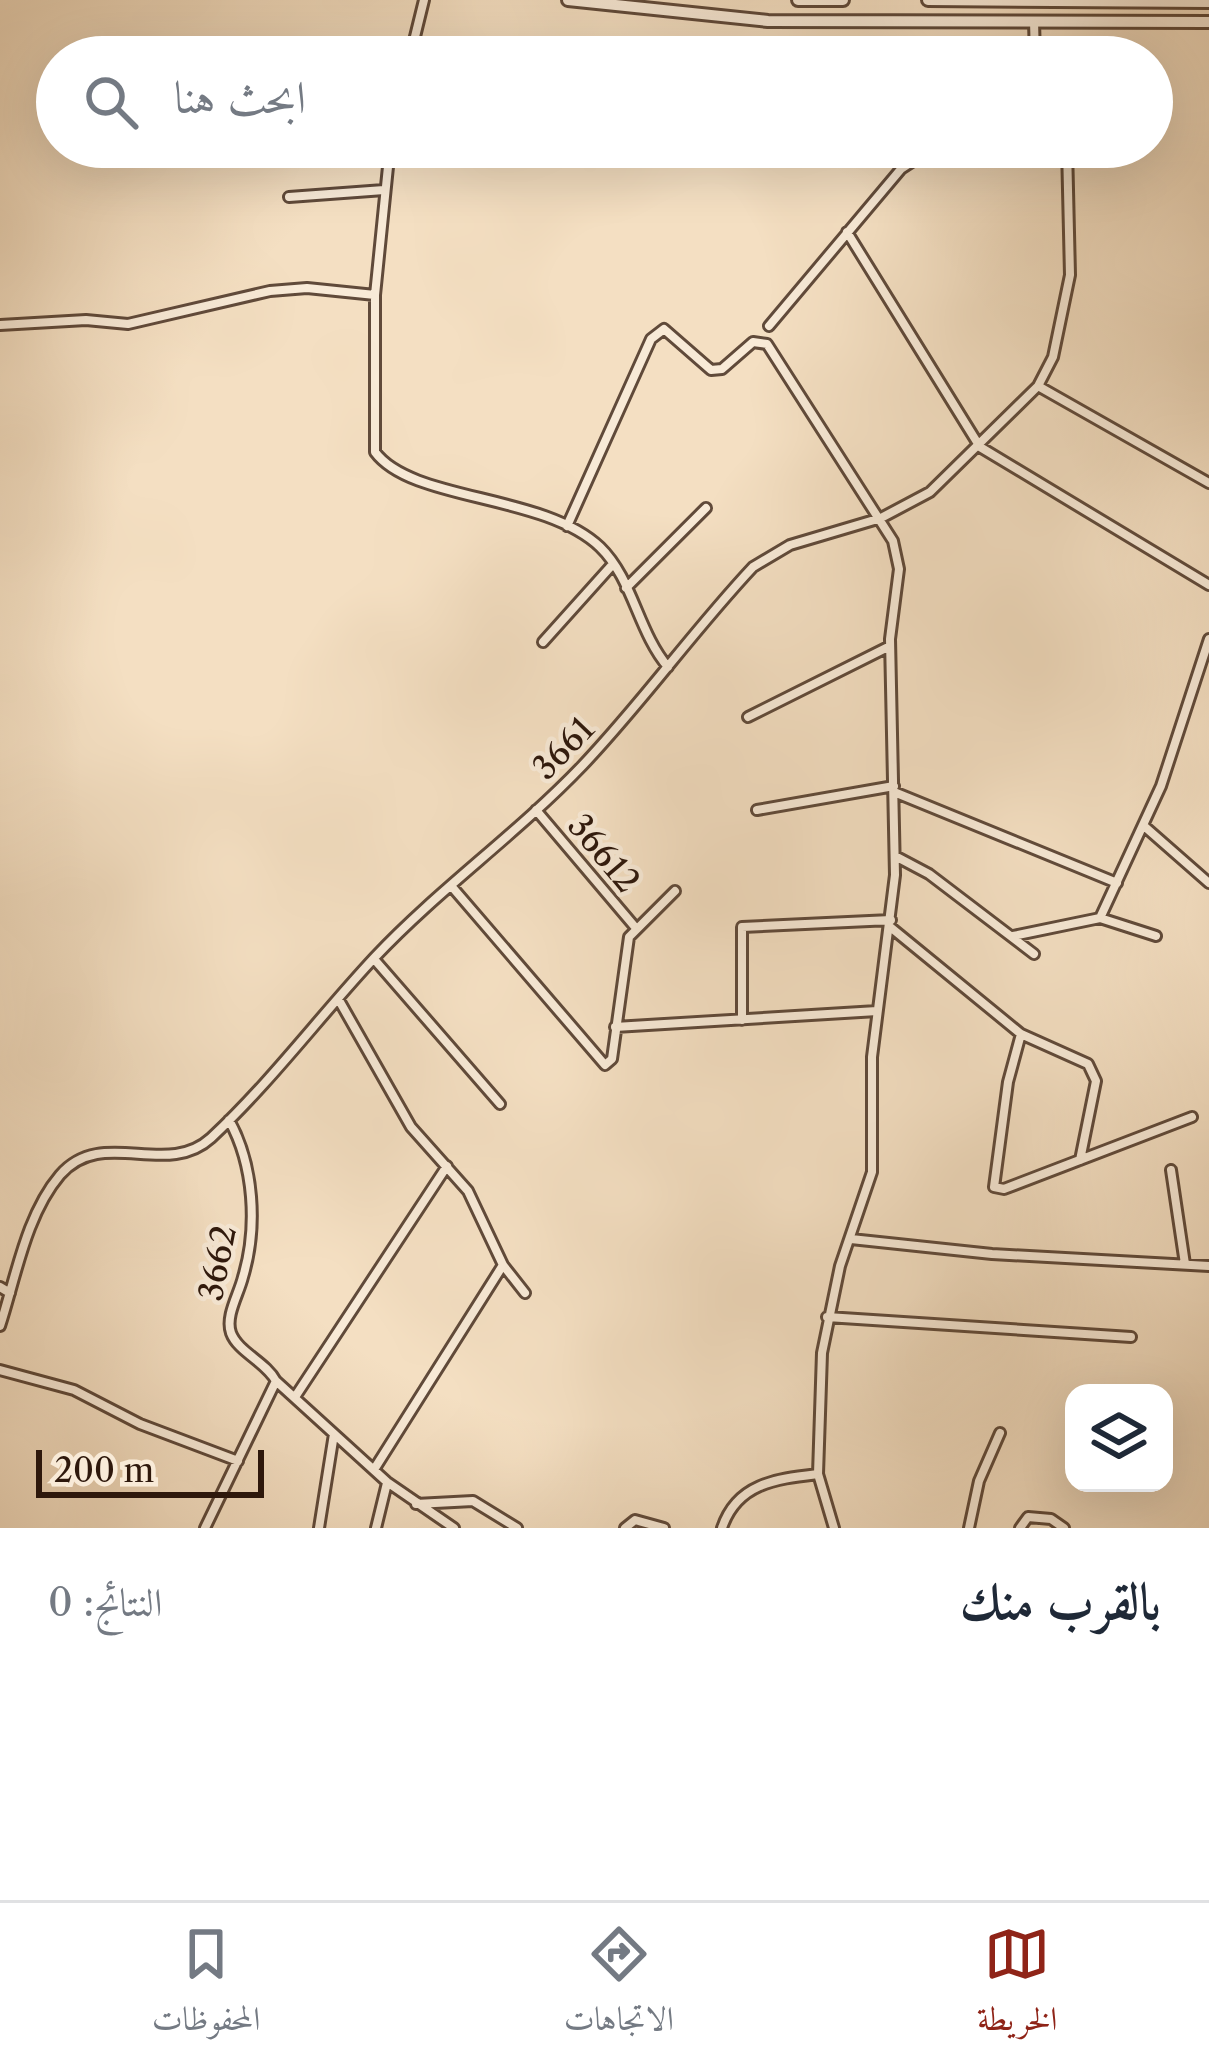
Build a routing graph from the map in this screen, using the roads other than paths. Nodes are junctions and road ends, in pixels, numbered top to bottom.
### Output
1 (424, 0) edge
2 (568, 0) edge
3 (798, 0) edge
4 (843, 0) edge
5 (928, 0) edge
6 (1057, 2) edge
7 (1209, 2) edge
8 (1034, 20) junction
9 (1056, 21) junction
10 (1209, 22) edge
11 (415, 36) edge
12 (1034, 36) edge
13 (387, 168) edge
14 (904, 168) edge
15 (1068, 168) edge
16 (384, 190) junction
17 (289, 197) dead end
18 (847, 232) junction
19 (375, 295) junction
20 (0, 325) edge
21 (769, 326) dead end
22 (1038, 386) junction
23 (980, 447) junction
24 (1209, 483) edge
25 (706, 508) dead end
26 (881, 518) junction
27 (567, 526) junction
28 (613, 564) junction
29 (1209, 585) edge
30 (626, 588) junction
31 (1209, 639) edge
32 (543, 641) dead end
33 (890, 646) junction
34 (668, 667) junction
35 (748, 717) dead end
36 (894, 789) junction
37 (536, 810) junction
38 (758, 810) dead end
39 (1144, 826) junction
40 (896, 856) junction
41 (1117, 883) junction
42 (1209, 883) edge
43 (453, 888) junction
44 (675, 891) dead end
45 (1100, 918) junction
46 (890, 923) junction
47 (634, 926) junction
48 (1156, 935) dead end
49 (1011, 936) junction
50 (1034, 953) dead end
51 (374, 959) junction
52 (340, 1002) junction
53 (877, 1011) junction
54 (742, 1020) junction
55 (615, 1028) junction
56 (1021, 1034) junction
57 (500, 1103) dead end
58 (1192, 1117) dead end
59 (229, 1120) junction
60 (1080, 1160) junction
61 (447, 1166) junction
62 (1172, 1170) dead end
63 (851, 1239) junction
64 (1185, 1264) junction
65 (503, 1265) junction
66 (1209, 1266) edge
67 (0, 1287) edge
68 (10, 1293) junction
69 (525, 1293) dead end
70 (827, 1317) junction
71 (0, 1326) edge
72 (1131, 1337) dead end
73 (0, 1370) edge
74 (276, 1381) junction
75 (295, 1397) junction
76 (334, 1433) junction
77 (1000, 1433) dead end
78 (238, 1461) junction
79 (375, 1468) junction
80 (818, 1474) junction
81 (387, 1483) junction
82 (415, 1504) junction
83 (205, 1528) edge
84 (319, 1528) edge
85 (376, 1528) edge
86 (454, 1528) edge
87 (518, 1528) edge
88 (626, 1528) edge
89 (664, 1528) edge
90 (722, 1528) edge
91 (834, 1528) edge
92 (969, 1528) edge
93 (1020, 1528) edge
94 (1064, 1528) edge

1 - 11 street
2 - 8 street
3 - 4 street
5 - 6 street
6 - 7 street
6 - 9 street
8 - 9 street
8 - 12 street
9 - 10 street
13 - 16 street
14 - 18 street
15 - 22 street, 3661
16 - 17 street
16 - 19 street
18 - 21 street
18 - 23 street
19 - 20 street
19 - 27 street
22 - 23 street, 3661
22 - 24 street
23 - 26 street, 3661
23 - 29 street
25 - 30 street
26 - 27 street
26 - 33 street
26 - 34 street, 3661
27 - 28 street
28 - 30 street
28 - 32 street
30 - 34 street
31 - 39 street
33 - 35 street
33 - 36 street
34 - 37 street, 3661
36 - 38 street
36 - 40 street
36 - 41 street
37 - 43 street, 3661
37 - 47 street, 36612
39 - 41 street
39 - 42 street
40 - 46 street
40 - 49 street
41 - 45 street
43 - 51 street, 3661
43 - 55 street
44 - 47 street
45 - 48 street
45 - 49 street
46 - 53 street
46 - 54 street
46 - 56 street
47 - 55 street
49 - 50 street
51 - 52 street, 3661
51 - 57 street
52 - 59 street, 3661
52 - 61 street
53 - 54 street
53 - 63 street
54 - 55 street
56 - 60 street
56 - 60 street
58 - 60 street
59 - 68 street, 3661
59 - 74 street, 3662
61 - 65 street
61 - 75 street
62 - 64 street
63 - 64 street
63 - 70 street
64 - 66 street
65 - 69 street
65 - 79 street
67 - 68 street
68 - 71 street, 3661
70 - 72 street
70 - 80 street
73 - 78 street
74 - 75 street
74 - 78 street
75 - 76 street
76 - 79 street
76 - 84 street
77 - 92 street
78 - 83 street
79 - 81 street
80 - 90 street
80 - 91 street
81 - 82 street
81 - 85 street
82 - 86 street
82 - 87 street
88 - 89 street
93 - 94 street

